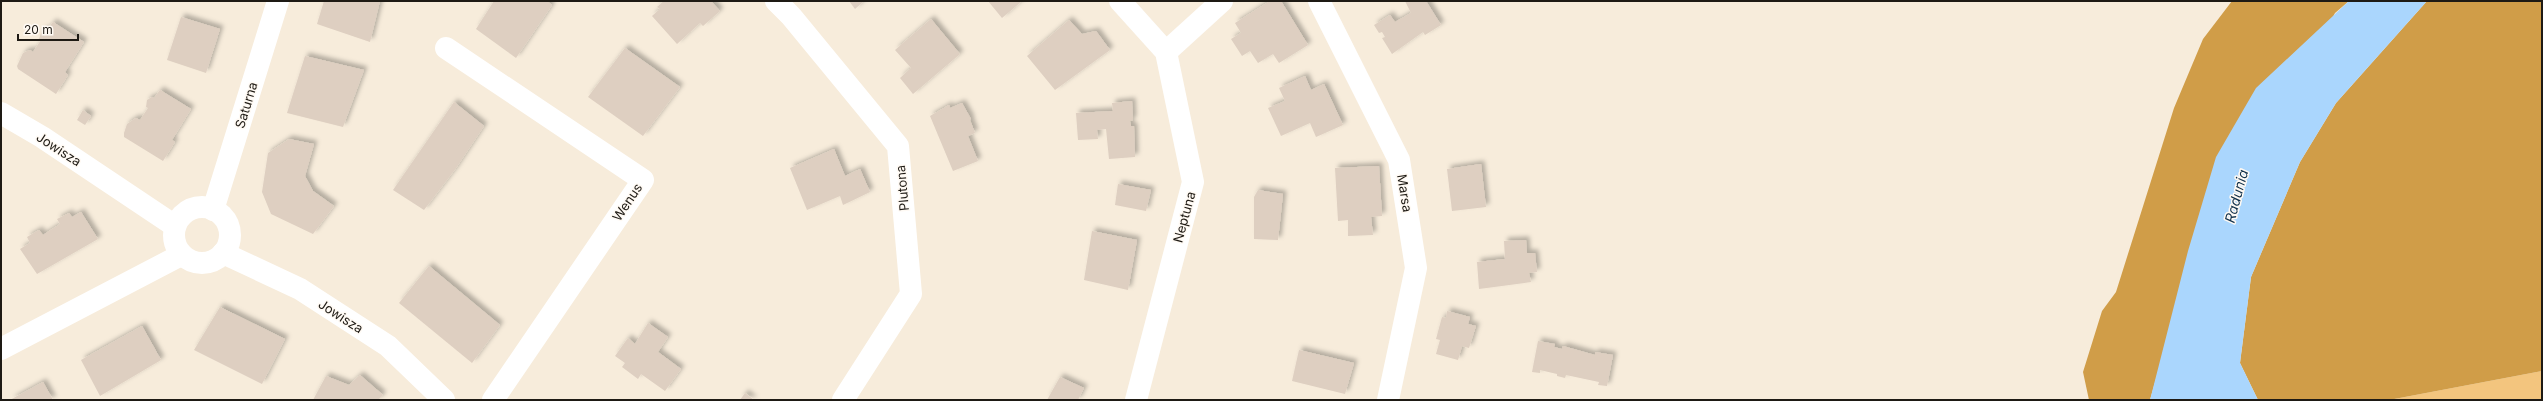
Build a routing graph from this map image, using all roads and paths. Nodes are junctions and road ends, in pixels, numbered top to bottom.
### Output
1 (278, 1) edge
2 (776, 1) edge
3 (1120, 1) edge
4 (1222, 1) edge
5 (1319, 1) edge
6 (446, 48) dead end
7 (1166, 52) junction
8 (1, 113) edge
9 (213, 210) junction
10 (175, 226) junction
11 (223, 253) junction
12 (182, 255) junction
13 (1, 349) edge
14 (444, 400) edge
15 (493, 400) edge
16 (843, 400) edge
17 (1136, 400) edge
18 (1388, 400) edge

1 - 9 street, Saturna
2 - 16 street, Plutona
3 - 7 street, Neptuna
4 - 7 street
5 - 18 street, Marsa
6 - 15 street, Wenus
7 - 17 street, Neptuna
8 - 10 street, Jowisza
9 - 10 street
9 - 11 street
10 - 12 street
11 - 12 street
11 - 14 street, Jowisza
12 - 13 street

